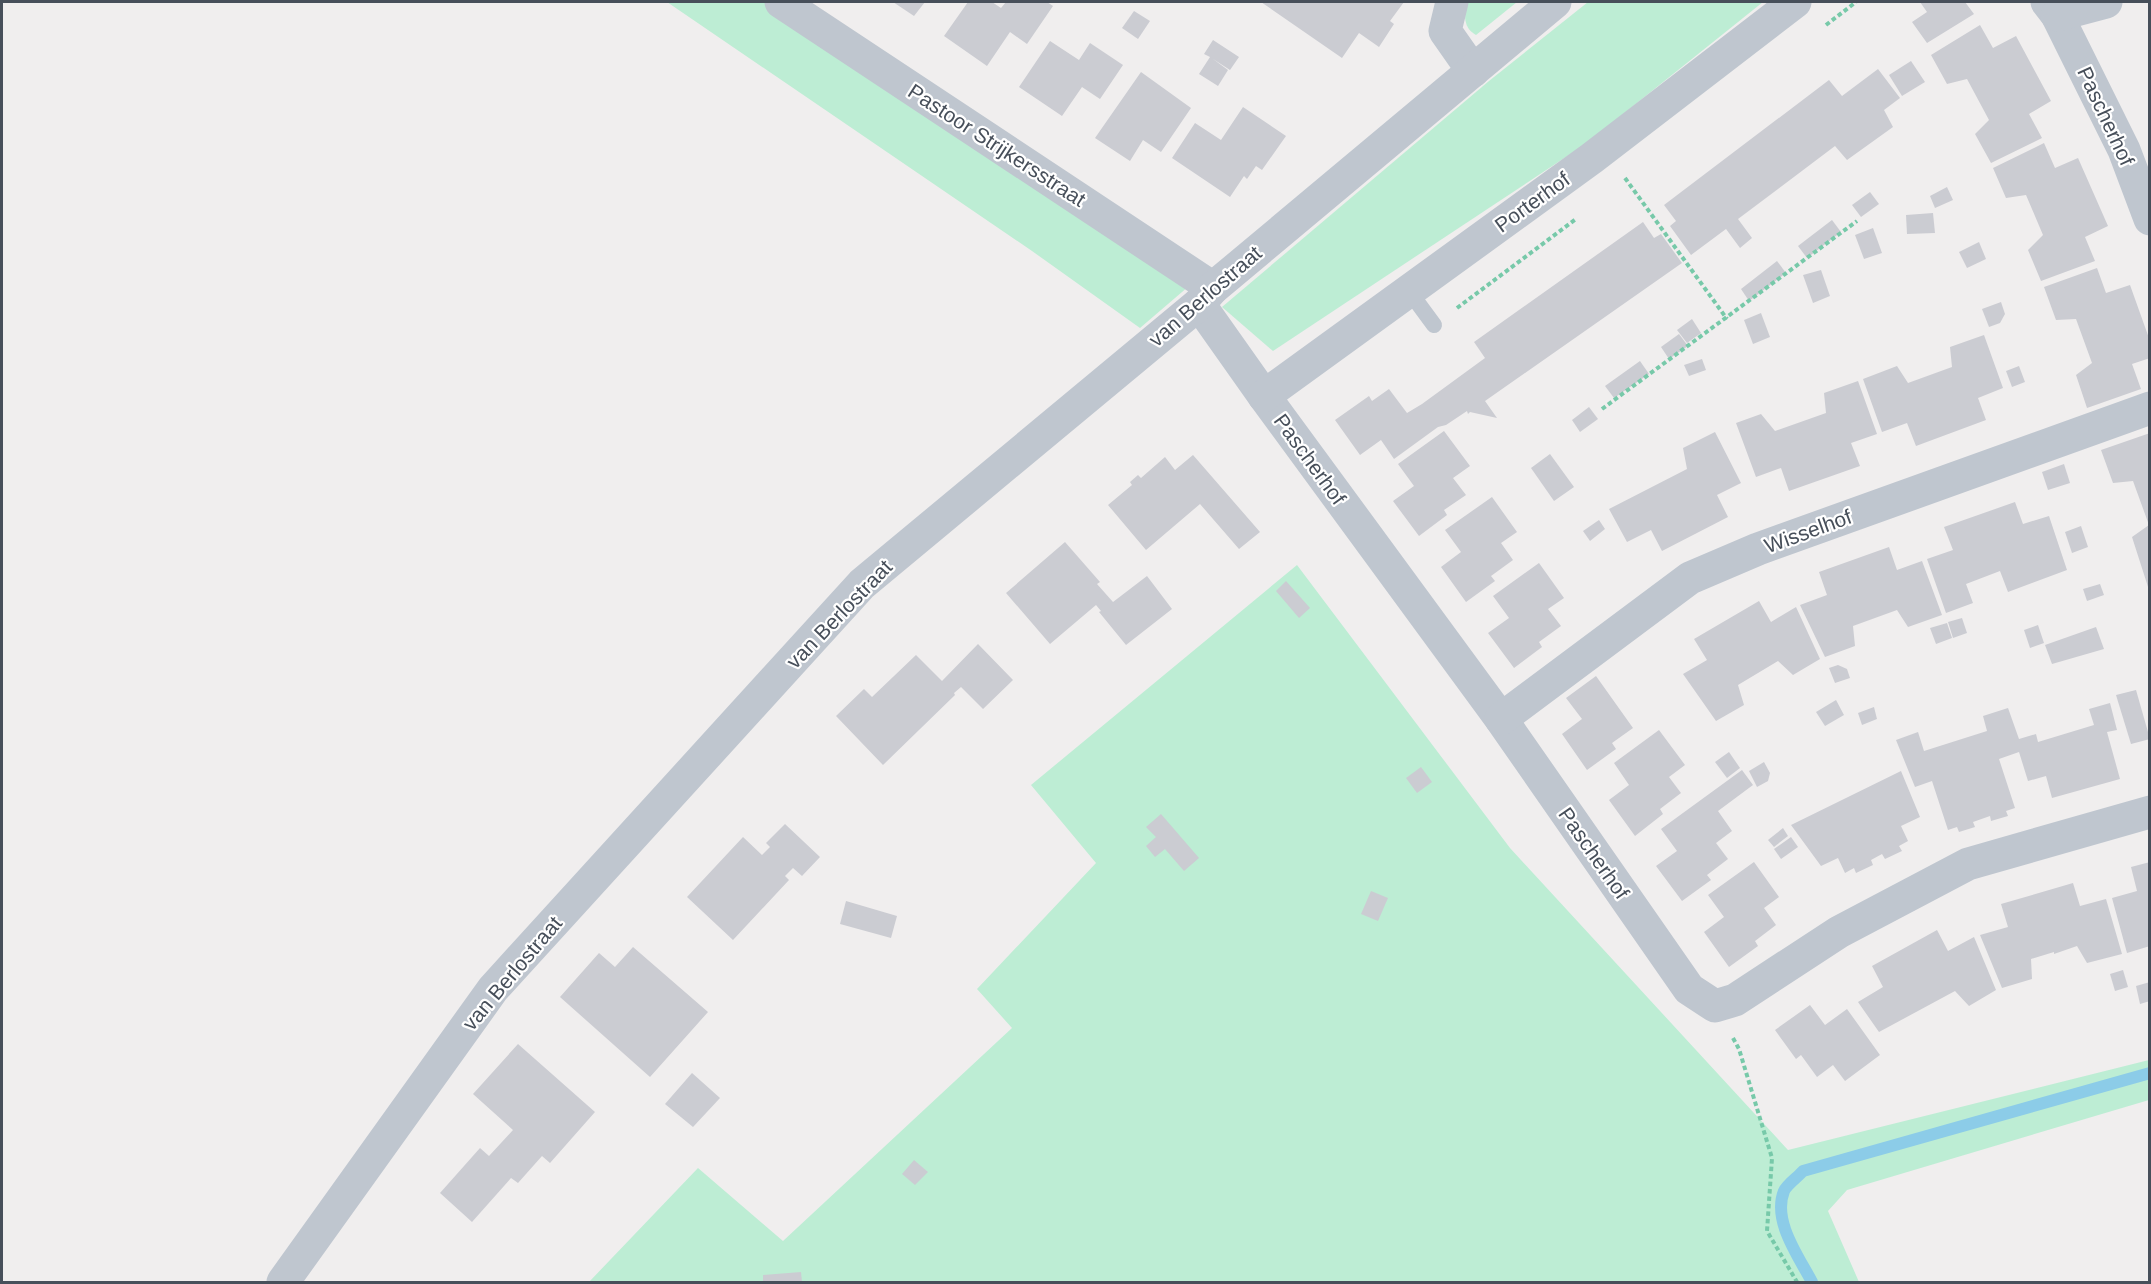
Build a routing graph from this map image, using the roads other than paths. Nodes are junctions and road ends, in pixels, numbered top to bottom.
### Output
1 (1452, 2) edge
2 (1555, 2) edge
3 (1795, 2) edge
4 (2106, 2) edge
5 (789, 4) edge
6 (2052, 8) edge
7 (1473, 71) junction
8 (2150, 219) edge
9 (1409, 291) junction
10 (1206, 296) junction
11 (1434, 325) dead end
12 (1264, 396) junction
13 (2150, 408) edge
14 (1501, 719) junction
15 (2150, 812) edge
16 (283, 1282) edge

1 - 7 street
2 - 7 street, van Berlostraat
3 - 9 street, Porterhof
4 - 6 street, Pascherhof
5 - 10 street, Pastoor Strijkersstraat
6 - 8 street, Pascherhof
7 - 10 street, van Berlostraat
9 - 11 lane
9 - 12 street, Porterhof
10 - 12 street, Pascherhof
10 - 16 street, van Berlostraat
12 - 14 street, Pascherhof
13 - 14 street, Wisselhof
14 - 15 street, Pascherhof

